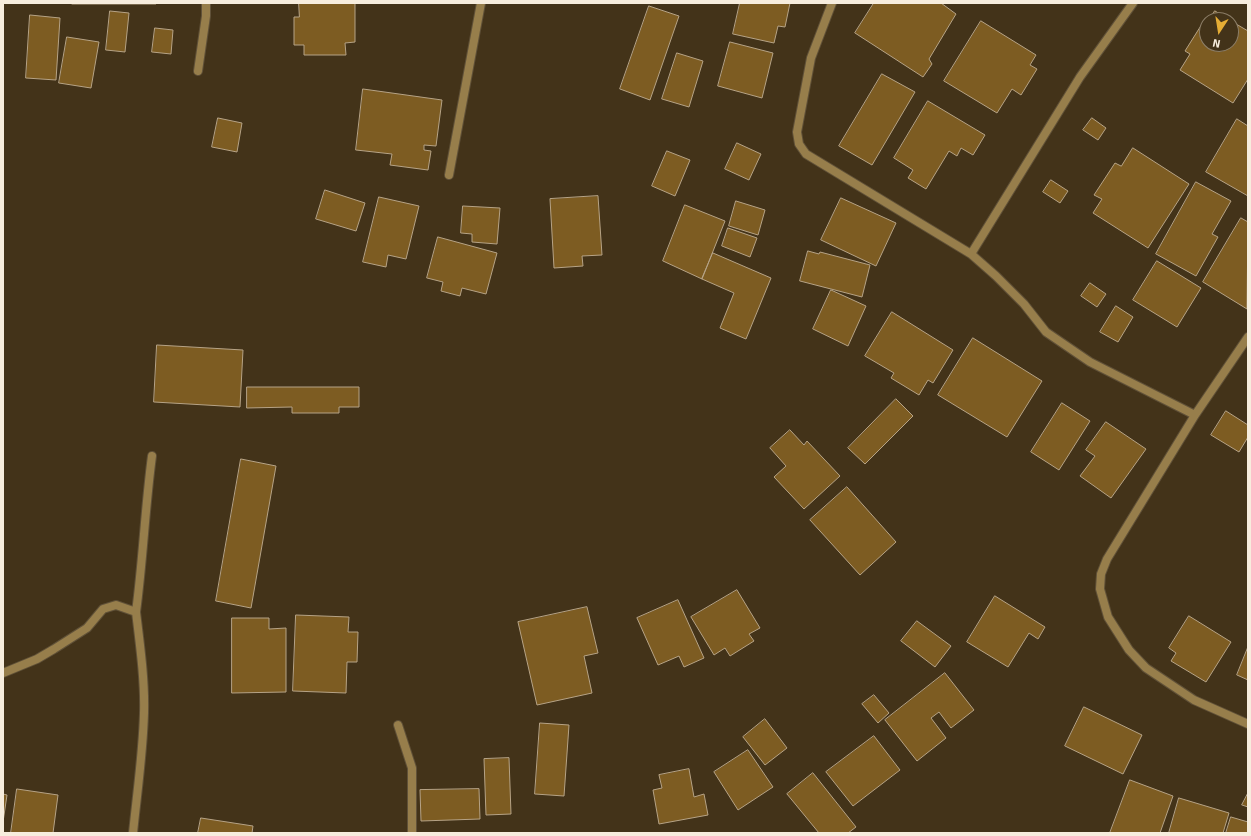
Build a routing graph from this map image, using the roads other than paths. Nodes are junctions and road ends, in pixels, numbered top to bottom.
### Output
1 (206, 3) edge
2 (481, 3) edge
3 (832, 3) edge
4 (1132, 3) edge
5 (198, 71) dead end
6 (449, 175) dead end
7 (971, 254) junction
8 (1248, 337) edge
9 (1195, 415) junction
10 (152, 456) dead end
11 (136, 612) junction
12 (3, 672) edge
13 (1248, 724) edge
14 (398, 726) dead end
15 (133, 833) edge
16 (412, 833) edge

1 - 5 street
2 - 6 street
3 - 7 street
4 - 7 street
7 - 9 street
8 - 9 street
9 - 13 street
10 - 11 street
11 - 12 street
11 - 15 street
14 - 16 street

